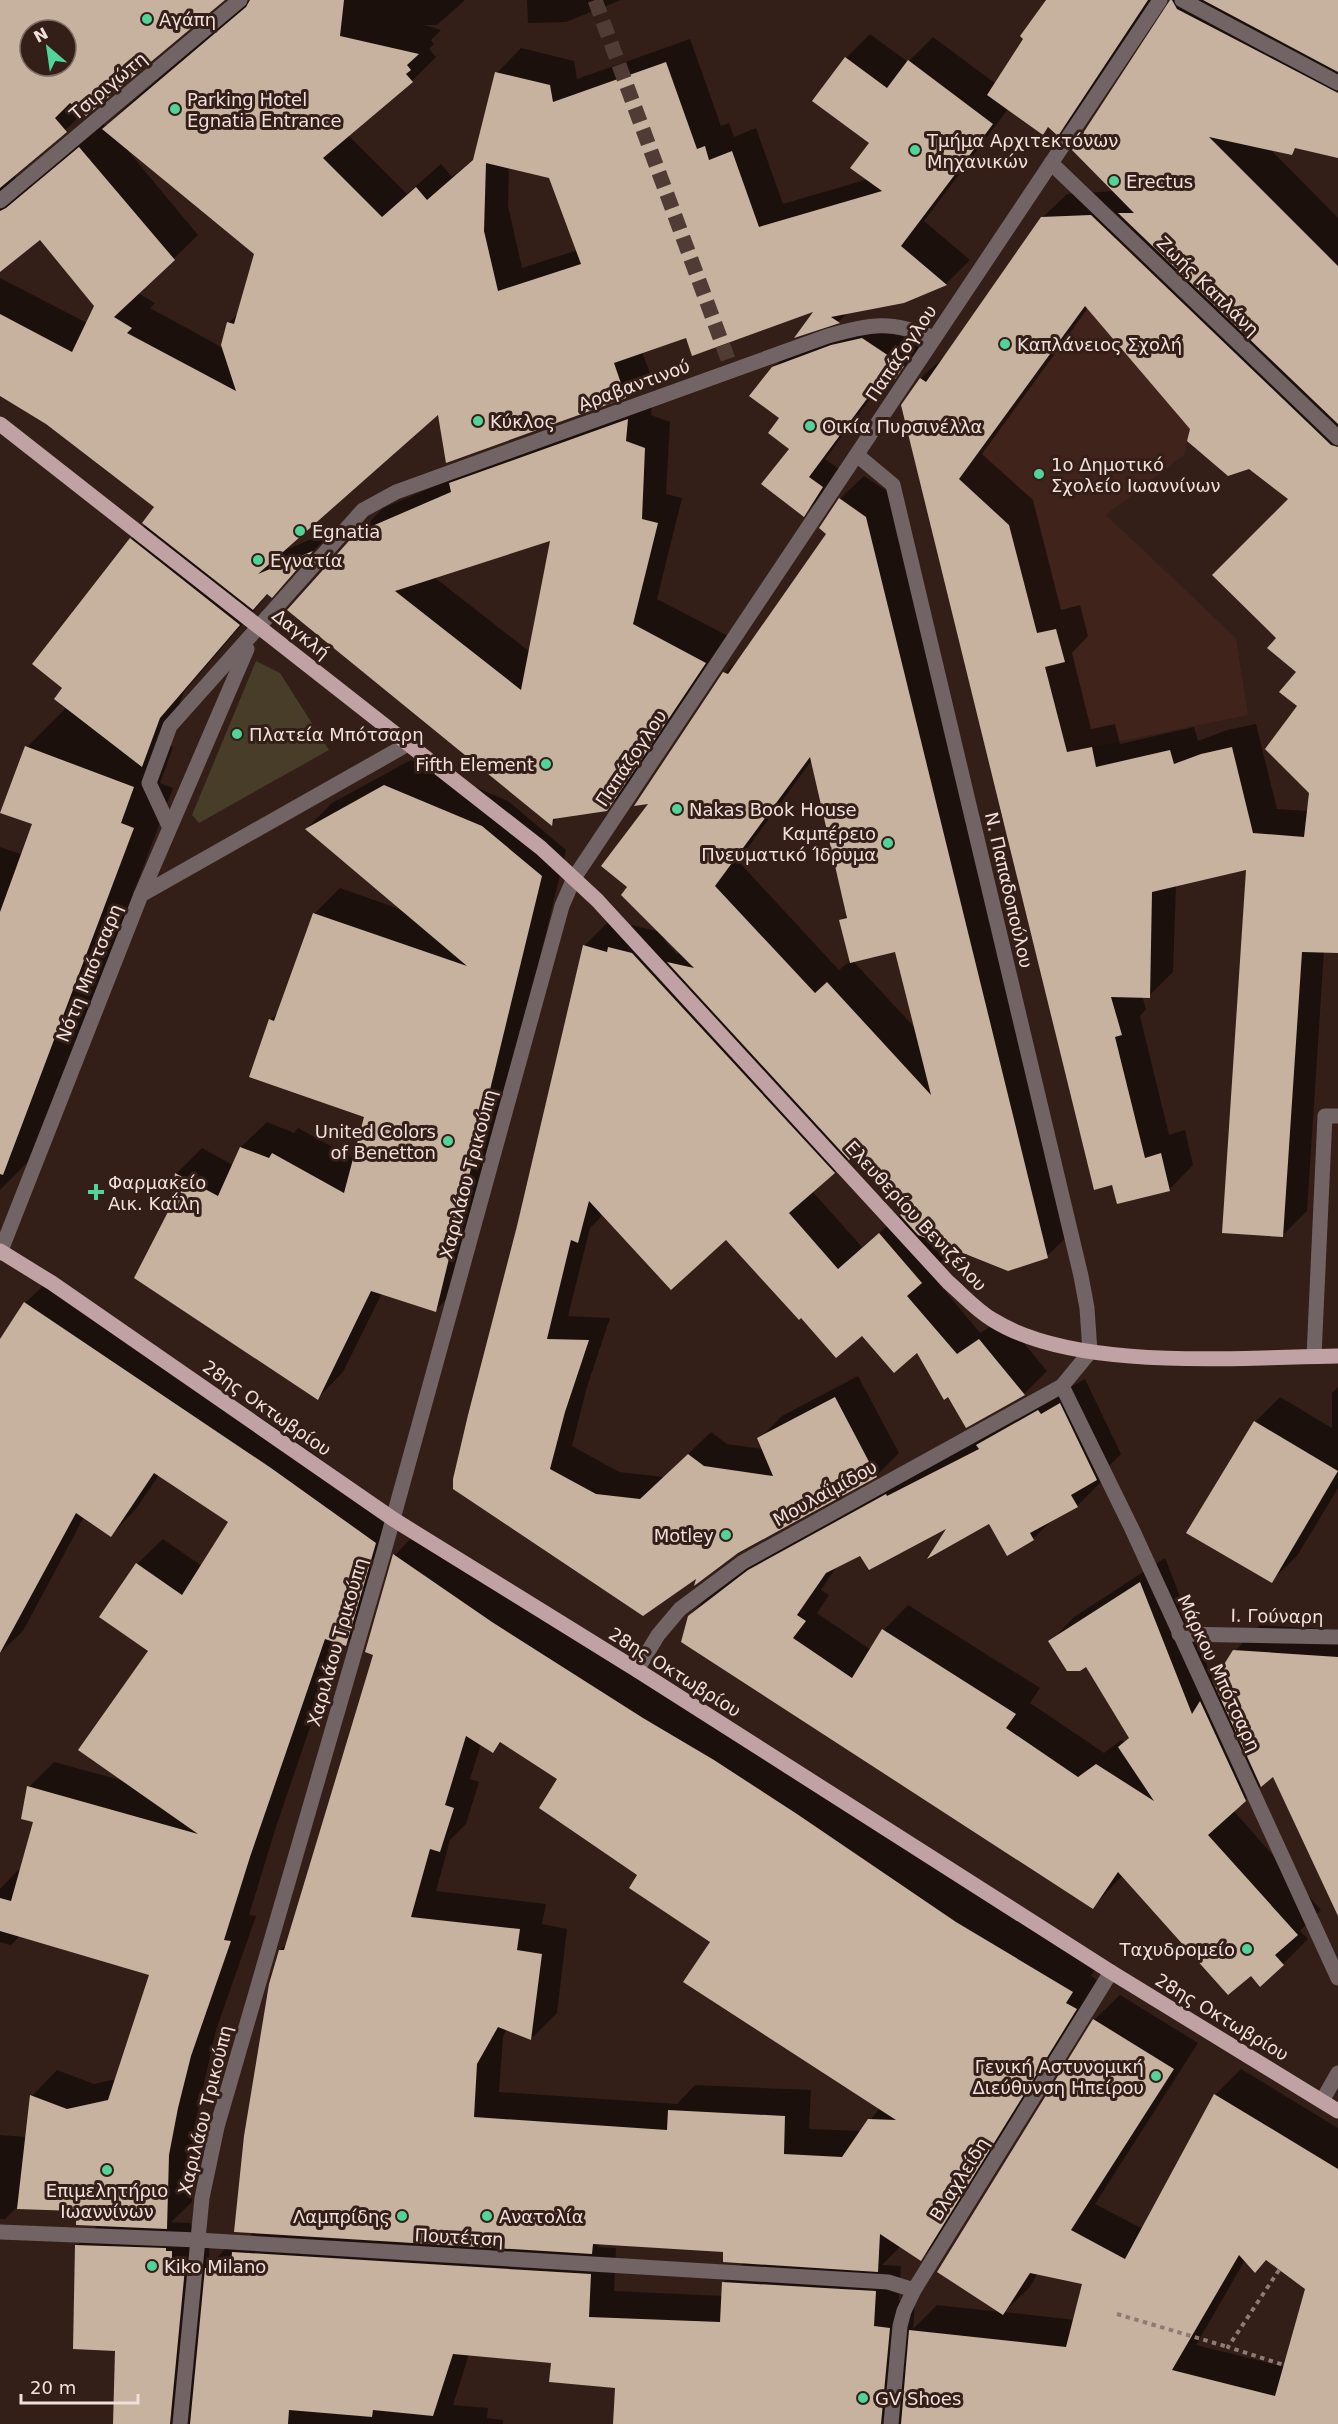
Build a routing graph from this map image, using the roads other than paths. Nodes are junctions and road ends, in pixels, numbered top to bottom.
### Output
1 (240, 0) edge
2 (1160, 0) edge
3 (1182, 0) edge
4 (1338, 83) edge
5 (1051, 163) junction
6 (0, 201) edge
7 (934, 338) junction
8 (0, 424) edge
9 (1338, 438) edge
10 (856, 455) junction
11 (256, 631) junction
12 (408, 744) junction
13 (169, 826) junction
14 (574, 878) junction
15 (141, 894) junction
16 (1338, 1116) edge
17 (0, 1252) edge
18 (1090, 1352) junction
19 (1314, 1356) junction
20 (1338, 1356) edge
21 (1062, 1386) junction
22 (393, 1519) junction
23 (1179, 1634) junction
24 (1338, 1637) edge
25 (637, 1670) junction
26 (1110, 1972) junction
27 (1338, 1978) edge
28 (1338, 2073) edge
29 (1322, 2101) junction
30 (1338, 2111) edge
31 (0, 2232) edge
32 (198, 2240) junction
33 (914, 2290) junction
34 (180, 2424) edge
35 (891, 2424) edge

1 - 6 street, Τσιριγώτη
2 - 5 street, Παπάζογλου
3 - 4 street
5 - 7 street, Παπάζογλου
5 - 9 street, Ζωής Καπλάνη
7 - 10 street, Παπάζογλου
7 - 11 street, Αραβαντινού
8 - 11 main road, Δαγκλή
10 - 14 street, Παπάζογλου
10 - 18 street, Ν. Παπαδοπούλου
11 - 12 main road, Δαγκλή
11 - 13 street
11 - 13 street, Αραβαντινού
12 - 14 main road, Δαγκλή
12 - 15 street, Νότη Μπότσαρη
13 - 15 street
14 - 18 main road, Ελευθερίου Βενιζέλου
14 - 22 street, Χαριλάου Τρικούπη
15 - 17 street, Νότη Μπότσαρη
16 - 19 street
17 - 22 main road, 28ης Οκτωβρίου
18 - 19 main road, Ελευθερίου Βενιζέλου
18 - 21 street, Μουλαΐμίδου
19 - 20 main road, Ελευθερίου Βενιζέλου
21 - 23 street, Μάρκου Μπότσαρη
21 - 25 street, Μουλαΐμίδου
22 - 25 main road, 28ης Οκτωβρίου
22 - 32 street, Χαριλάου Τρικούπη
23 - 24 street, Ι. Γούναρη
23 - 27 street, Μάρκου Μπότσαρη
25 - 26 main road, 28ης Οκτωβρίου
26 - 29 main road, 28ης Οκτωβρίου
26 - 33 street, Βλαχλείδη
28 - 29 street
29 - 30 main road, 28ης Οκτωβρίου
31 - 32 street, Πουτέτση
32 - 33 street, Πουτέτση
32 - 34 street, Χαριλάου Τρικούπη
33 - 35 street, Βλαχλείδη

